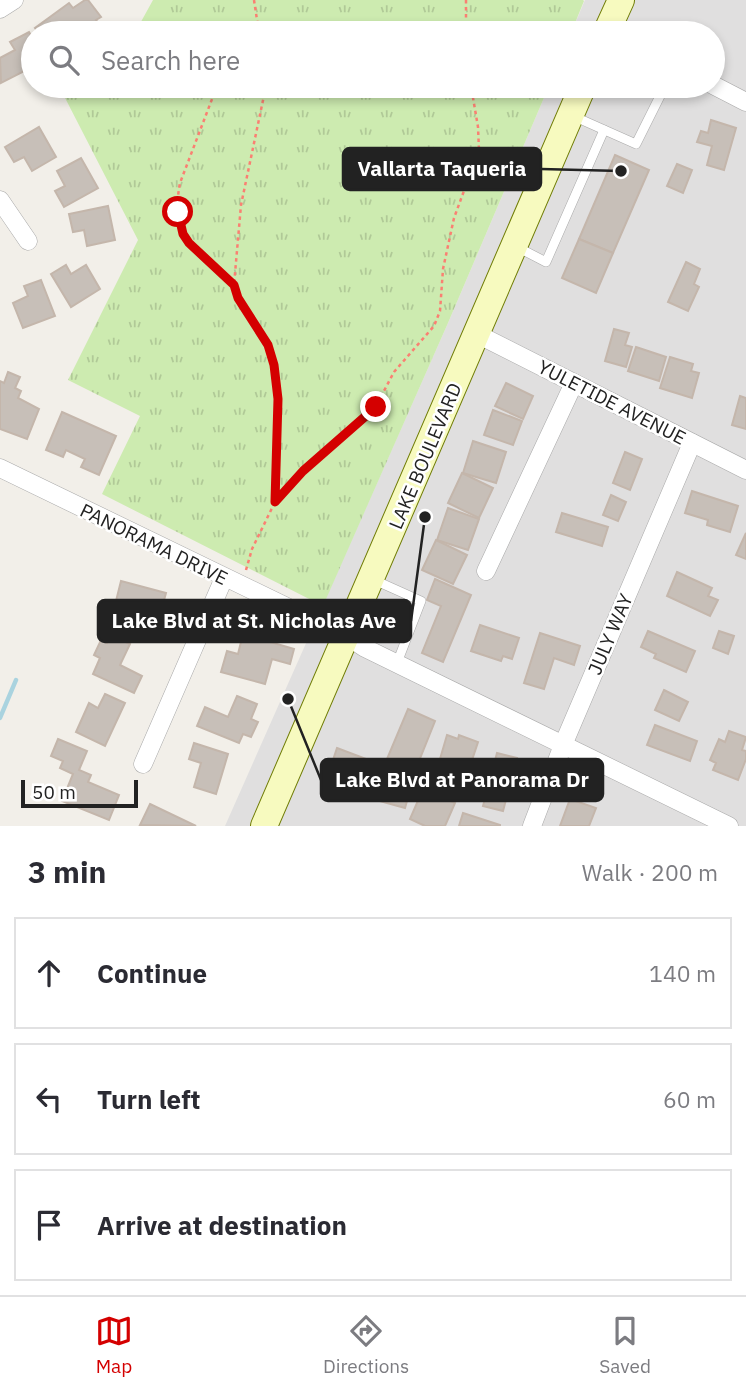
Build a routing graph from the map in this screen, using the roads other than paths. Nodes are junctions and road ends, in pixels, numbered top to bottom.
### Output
1 (14, 0) edge
2 (621, 0) edge
3 (0, 9) edge
4 (611, 21) edge
5 (725, 91) edge
6 (578, 98) edge
7 (660, 98) edge
8 (746, 102) edge
9 (571, 115) junction
10 (604, 130) junction
11 (0, 200) edge
12 (28, 241) dead end
13 (515, 246) junction
14 (477, 334) junction
15 (574, 383) junction
16 (692, 443) junction
17 (0, 468) edge
18 (746, 470) edge
19 (486, 571) dead end
20 (224, 578) junction
21 (372, 579) junction
22 (347, 636) junction
23 (397, 663) junction
24 (563, 745) junction
25 (143, 764) dead end
26 (264, 826) edge
27 (532, 826) edge
28 (729, 826) edge

1 - 3 street
2 - 4 main road
5 - 8 street
6 - 9 main road, LAKE BOULEVARD
7 - 10 lane
9 - 10 lane
9 - 13 main road, LAKE BOULEVARD
10 - 13 lane
11 - 12 street
13 - 14 main road, LAKE BOULEVARD
14 - 15 street, YULETIDE AVENUE
14 - 21 main road, LAKE BOULEVARD
15 - 16 street, YULETIDE AVENUE
15 - 19 street
16 - 18 street, YULETIDE AVENUE
16 - 24 street, JULY WAY
17 - 20 street, PANORAMA DRIVE
20 - 22 street, PANORAMA DRIVE
20 - 25 street
21 - 22 main road, LAKE BOULEVARD
21 - 23 lane
22 - 23 street, PANORAMA DRIVE
22 - 26 main road, LAKE BOULEVARD
23 - 24 street, PANORAMA DRIVE
24 - 27 street, JULY WAY
24 - 28 street, PANORAMA DRIVE

